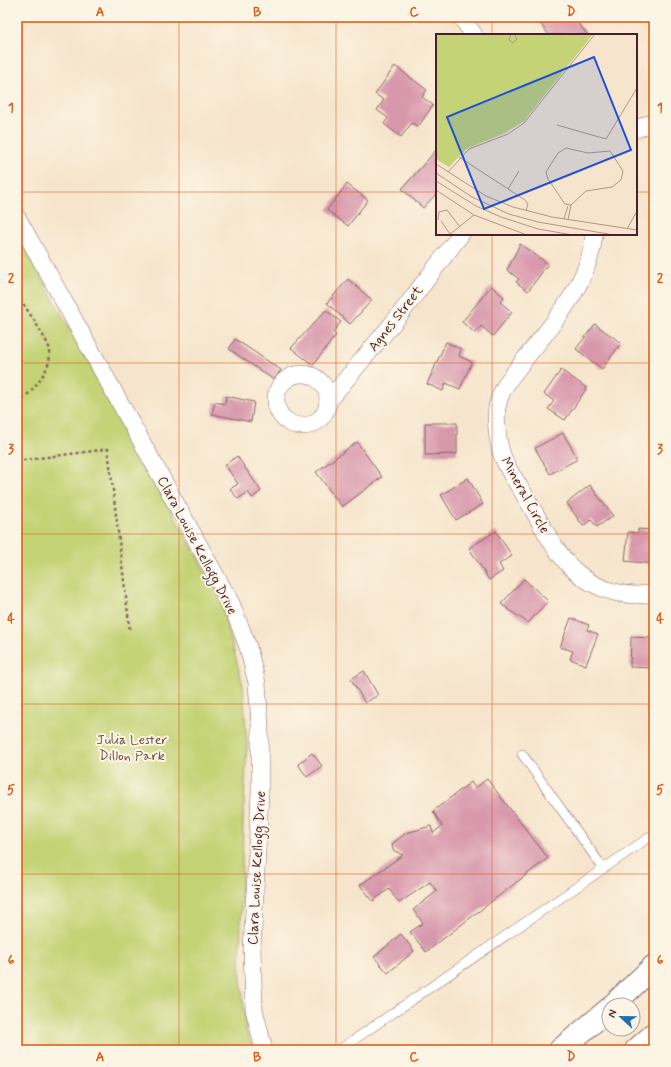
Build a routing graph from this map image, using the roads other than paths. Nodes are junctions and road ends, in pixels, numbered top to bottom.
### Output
1 (461, 17) edge
2 (473, 34) edge
3 (654, 122) edge
4 (637, 129) edge
5 (17, 217) edge
6 (460, 235) edge
7 (594, 235) edge
8 (328, 401) dead end
9 (654, 593) edge
10 (522, 754) dead end
11 (654, 834) edge
12 (603, 868) junction
13 (654, 966) edge
14 (621, 997) edge
15 (601, 1016) edge
16 (654, 1034) edge
17 (264, 1050) edge
18 (339, 1050) edge
19 (560, 1050) edge
20 (636, 1050) edge

1 - 2 street
3 - 4 street
5 - 17 street, Clara Louise Kellogg Drive
6 - 8 street, Agnes Street
7 - 9 street, Mineral Circle
10 - 12 lane
11 - 12 lane
12 - 18 lane
13 - 14 main road
15 - 19 main road
16 - 20 main road

